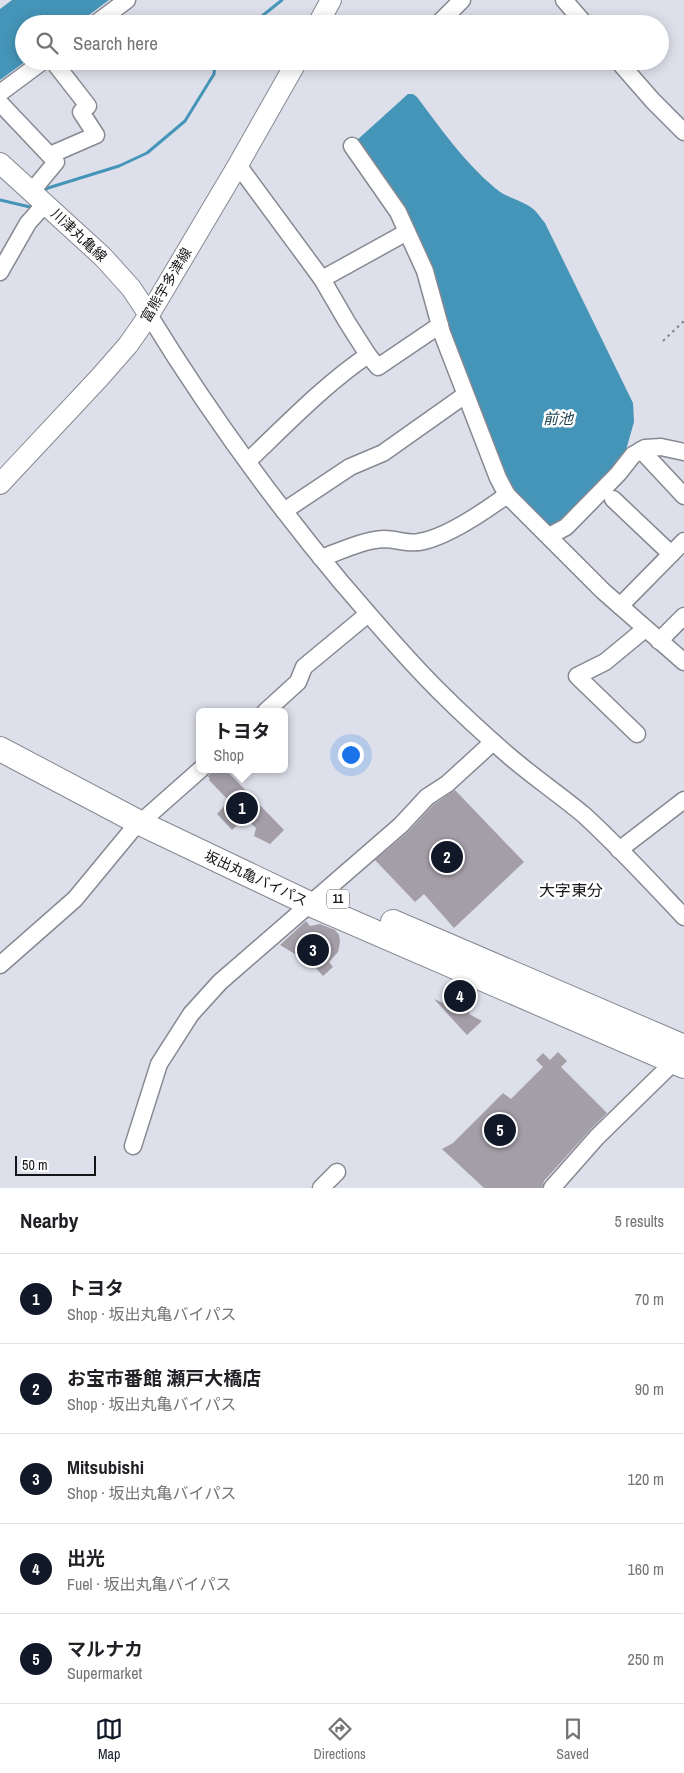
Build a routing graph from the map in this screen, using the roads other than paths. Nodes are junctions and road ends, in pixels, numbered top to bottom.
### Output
1 (127, 0) edge
2 (331, 0) edge
3 (462, 0) edge
4 (564, 0) edge
5 (107, 15) edge
6 (323, 15) edge
7 (447, 15) edge
8 (577, 15) edge
9 (31, 70) edge
10 (60, 70) edge
11 (291, 70) edge
12 (626, 70) edge
13 (0, 93) edge
14 (0, 103) edge
15 (684, 132) edge
16 (352, 146) dead end
17 (50, 155) junction
18 (0, 163) edge
19 (238, 165) junction
20 (38, 197) junction
21 (407, 232) junction
22 (0, 272) edge
23 (322, 279) junction
24 (149, 314) junction
25 (440, 324) junction
26 (368, 355) junction
27 (465, 394) junction
28 (641, 450) junction
29 (684, 452) edge
30 (248, 462) junction
31 (0, 484) edge
32 (507, 495) junction
33 (684, 496) edge
34 (613, 499) dead end
35 (284, 510) junction
36 (548, 536) junction
37 (684, 541) edge
38 (671, 554) junction
39 (321, 558) junction
40 (620, 606) junction
41 (368, 614) junction
42 (684, 616) edge
43 (646, 629) junction
44 (659, 641) junction
45 (684, 662) edge
46 (269, 708) edge
47 (0, 732) edge
48 (636, 734) dead end
49 (494, 742) junction
50 (0, 749) edge
51 (197, 773) edge
52 (683, 803) edge
53 (146, 818) junction
54 (620, 850) junction
55 (316, 898) junction
56 (684, 917) edge
57 (0, 965) edge
58 (682, 1057) edge
59 (133, 1146) dead end
60 (337, 1172) dead end
61 (321, 1188) edge
62 (552, 1188) edge

1 - 5 street
2 - 6 main road
3 - 7 street
4 - 8 street
9 - 13 street
10 - 17 street
11 - 19 main road, 富熊宇多津線
12 - 15 street
14 - 17 street
16 - 21 street
17 - 20 street
18 - 20 main road, 川津丸亀線
19 - 23 street
19 - 24 main road, 富熊宇多津線
20 - 22 street
20 - 24 main road, 川津丸亀線
21 - 23 street
21 - 25 street
23 - 26 street
24 - 30 street
24 - 31 main road, 富熊宇多津線
25 - 26 street
25 - 27 street
26 - 30 street
27 - 32 street
27 - 35 street
28 - 29 street
28 - 33 street
28 - 36 street
30 - 35 street
32 - 36 street
32 - 39 street
34 - 38 street
35 - 39 street
36 - 40 street
37 - 38 street
38 - 40 street
39 - 41 street
40 - 43 street
41 - 46 street
41 - 49 street
42 - 44 street
43 - 44 street
43 - 48 street
44 - 45 street
47 - 53 highway, 坂出丸亀バイパス / 11
49 - 54 street
49 - 55 street
50 - 53 highway, 坂出丸亀バイパス / 11
51 - 53 street
52 - 54 street
53 - 55 highway, 坂出丸亀バイパス / 11
53 - 57 street
54 - 56 street
55 - 58 highway, 坂出丸亀バイパス / 11
55 - 59 street
58 - 62 street
60 - 61 street

